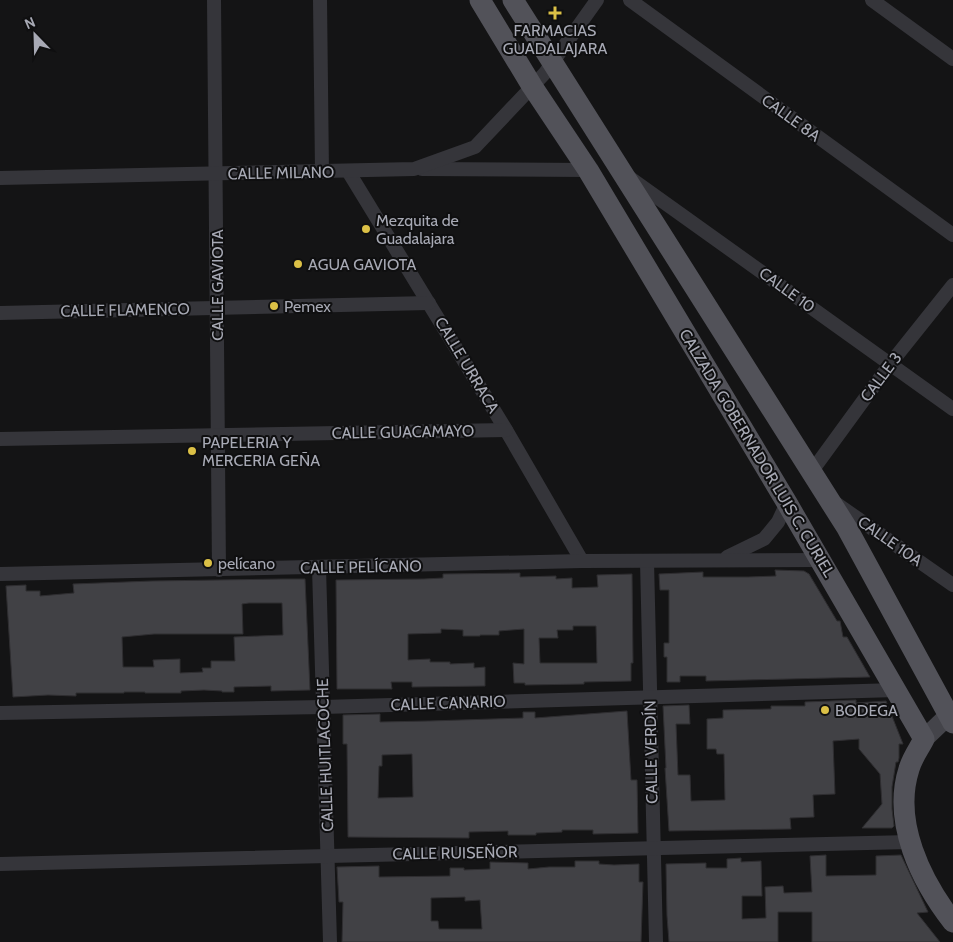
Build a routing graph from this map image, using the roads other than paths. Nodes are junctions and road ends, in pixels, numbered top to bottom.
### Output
1 (214, 0) edge
2 (320, 0) edge
3 (480, 0) edge
4 (513, 0) edge
5 (597, 0) edge
6 (630, 0) edge
7 (872, 0) edge
8 (953, 59) edge
9 (552, 62) junction
10 (532, 86) junction
11 (414, 169) junction
12 (588, 170) junction
13 (348, 171) junction
14 (322, 172) junction
15 (621, 172) junction
16 (217, 174) junction
17 (0, 178) edge
18 (953, 235) edge
19 (953, 285) edge
20 (429, 303) junction
21 (218, 308) junction
22 (0, 313) edge
23 (890, 364) junction
24 (953, 409) edge
25 (506, 430) junction
26 (218, 435) junction
27 (0, 439) edge
28 (812, 471) junction
29 (828, 497) junction
30 (788, 503) junction
31 (723, 559) junction
32 (820, 560) junction
33 (582, 561) junction
34 (647, 561) junction
35 (319, 568) junction
36 (219, 570) junction
37 (0, 574) edge
38 (953, 585) edge
39 (896, 690) junction
40 (650, 698) junction
41 (323, 707) junction
42 (0, 713) edge
43 (951, 717) edge
44 (924, 739) junction
45 (910, 842) junction
46 (654, 848) junction
47 (328, 856) junction
48 (0, 864) edge
49 (953, 922) edge
50 (330, 942) edge
51 (656, 942) edge

1 - 16 street, CALLE GAVIOTA
2 - 14 street
3 - 10 main road, CALZADA GOBERNADOR LUIS C. CURIEL
4 - 9 main road, CALZADA GOBERNADOR LUIS C. CURIEL
5 - 9 street, CALLE MILANO
6 - 18 street, CALLE 8A
7 - 8 street
9 - 10 street, CALLE MILANO
9 - 15 main road, CALZADA GOBERNADOR LUIS C. CURIEL
10 - 11 street, CALLE MILANO
10 - 12 main road, CALZADA GOBERNADOR LUIS C. CURIEL
11 - 12 street
11 - 13 street, CALLE MILANO
12 - 30 main road, CALZADA GOBERNADOR LUIS C. CURIEL
13 - 14 street, CALLE MILANO
13 - 20 street, CALLE URRACA
14 - 16 street, CALLE MILANO
15 - 23 street, CALLE 10
15 - 28 main road, CALZADA GOBERNADOR LUIS C. CURIEL
16 - 17 street, CALLE MILANO
16 - 21 street, CALLE GAVIOTA
19 - 23 street, CALLE 3
20 - 21 street, CALLE FLAMENCO
20 - 25 street, CALLE URRACA
21 - 22 street, CALLE FLAMENCO
21 - 26 street, CALLE GAVIOTA
23 - 24 street, CALLE 10
23 - 28 street, CALLE 3
25 - 26 street, CALLE GUACAMAYO
25 - 33 street, CALLE URRACA
26 - 27 street, CALLE GUACAMAYO
26 - 36 street, CALLE GAVIOTA
28 - 29 main road, CALZADA GOBERNADOR LUIS C. CURIEL
29 - 38 street, CALLE 10A
29 - 43 main road, CALZADA GOBERNADOR LUIS C. CURIEL
30 - 31 street, CALLE PELÍCANO
30 - 32 main road, CALZADA GOBERNADOR LUIS C. CURIEL
31 - 32 street, CALLE PELÍCANO
31 - 34 street, CALLE PELÍCANO
32 - 39 main road, CALZADA GOBERNADOR LUIS C. CURIEL
33 - 34 street, CALLE PELÍCANO
33 - 35 street, CALLE PELÍCANO
34 - 40 street, CALLE VERDÍN
35 - 36 street, CALLE PELÍCANO
35 - 41 street, CALLE HUITLACOCHE
36 - 37 street, CALLE PELÍCANO
39 - 40 street, CALLE CANARIO
39 - 44 main road, CALZADA GOBERNADOR LUIS C. CURIEL
40 - 41 street, CALLE CANARIO
40 - 46 street, CALLE VERDÍN
41 - 42 street, CALLE CANARIO
41 - 47 street, CALLE HUITLACOCHE
43 - 44 main road
44 - 45 main road
45 - 46 street, CALLE RUISEÑOR
45 - 49 main road
46 - 47 street, CALLE RUISEÑOR
46 - 51 street, CALLE VERDÍN
47 - 48 street, CALLE RUISEÑOR
47 - 50 street, CALLE HUITLACOCHE

